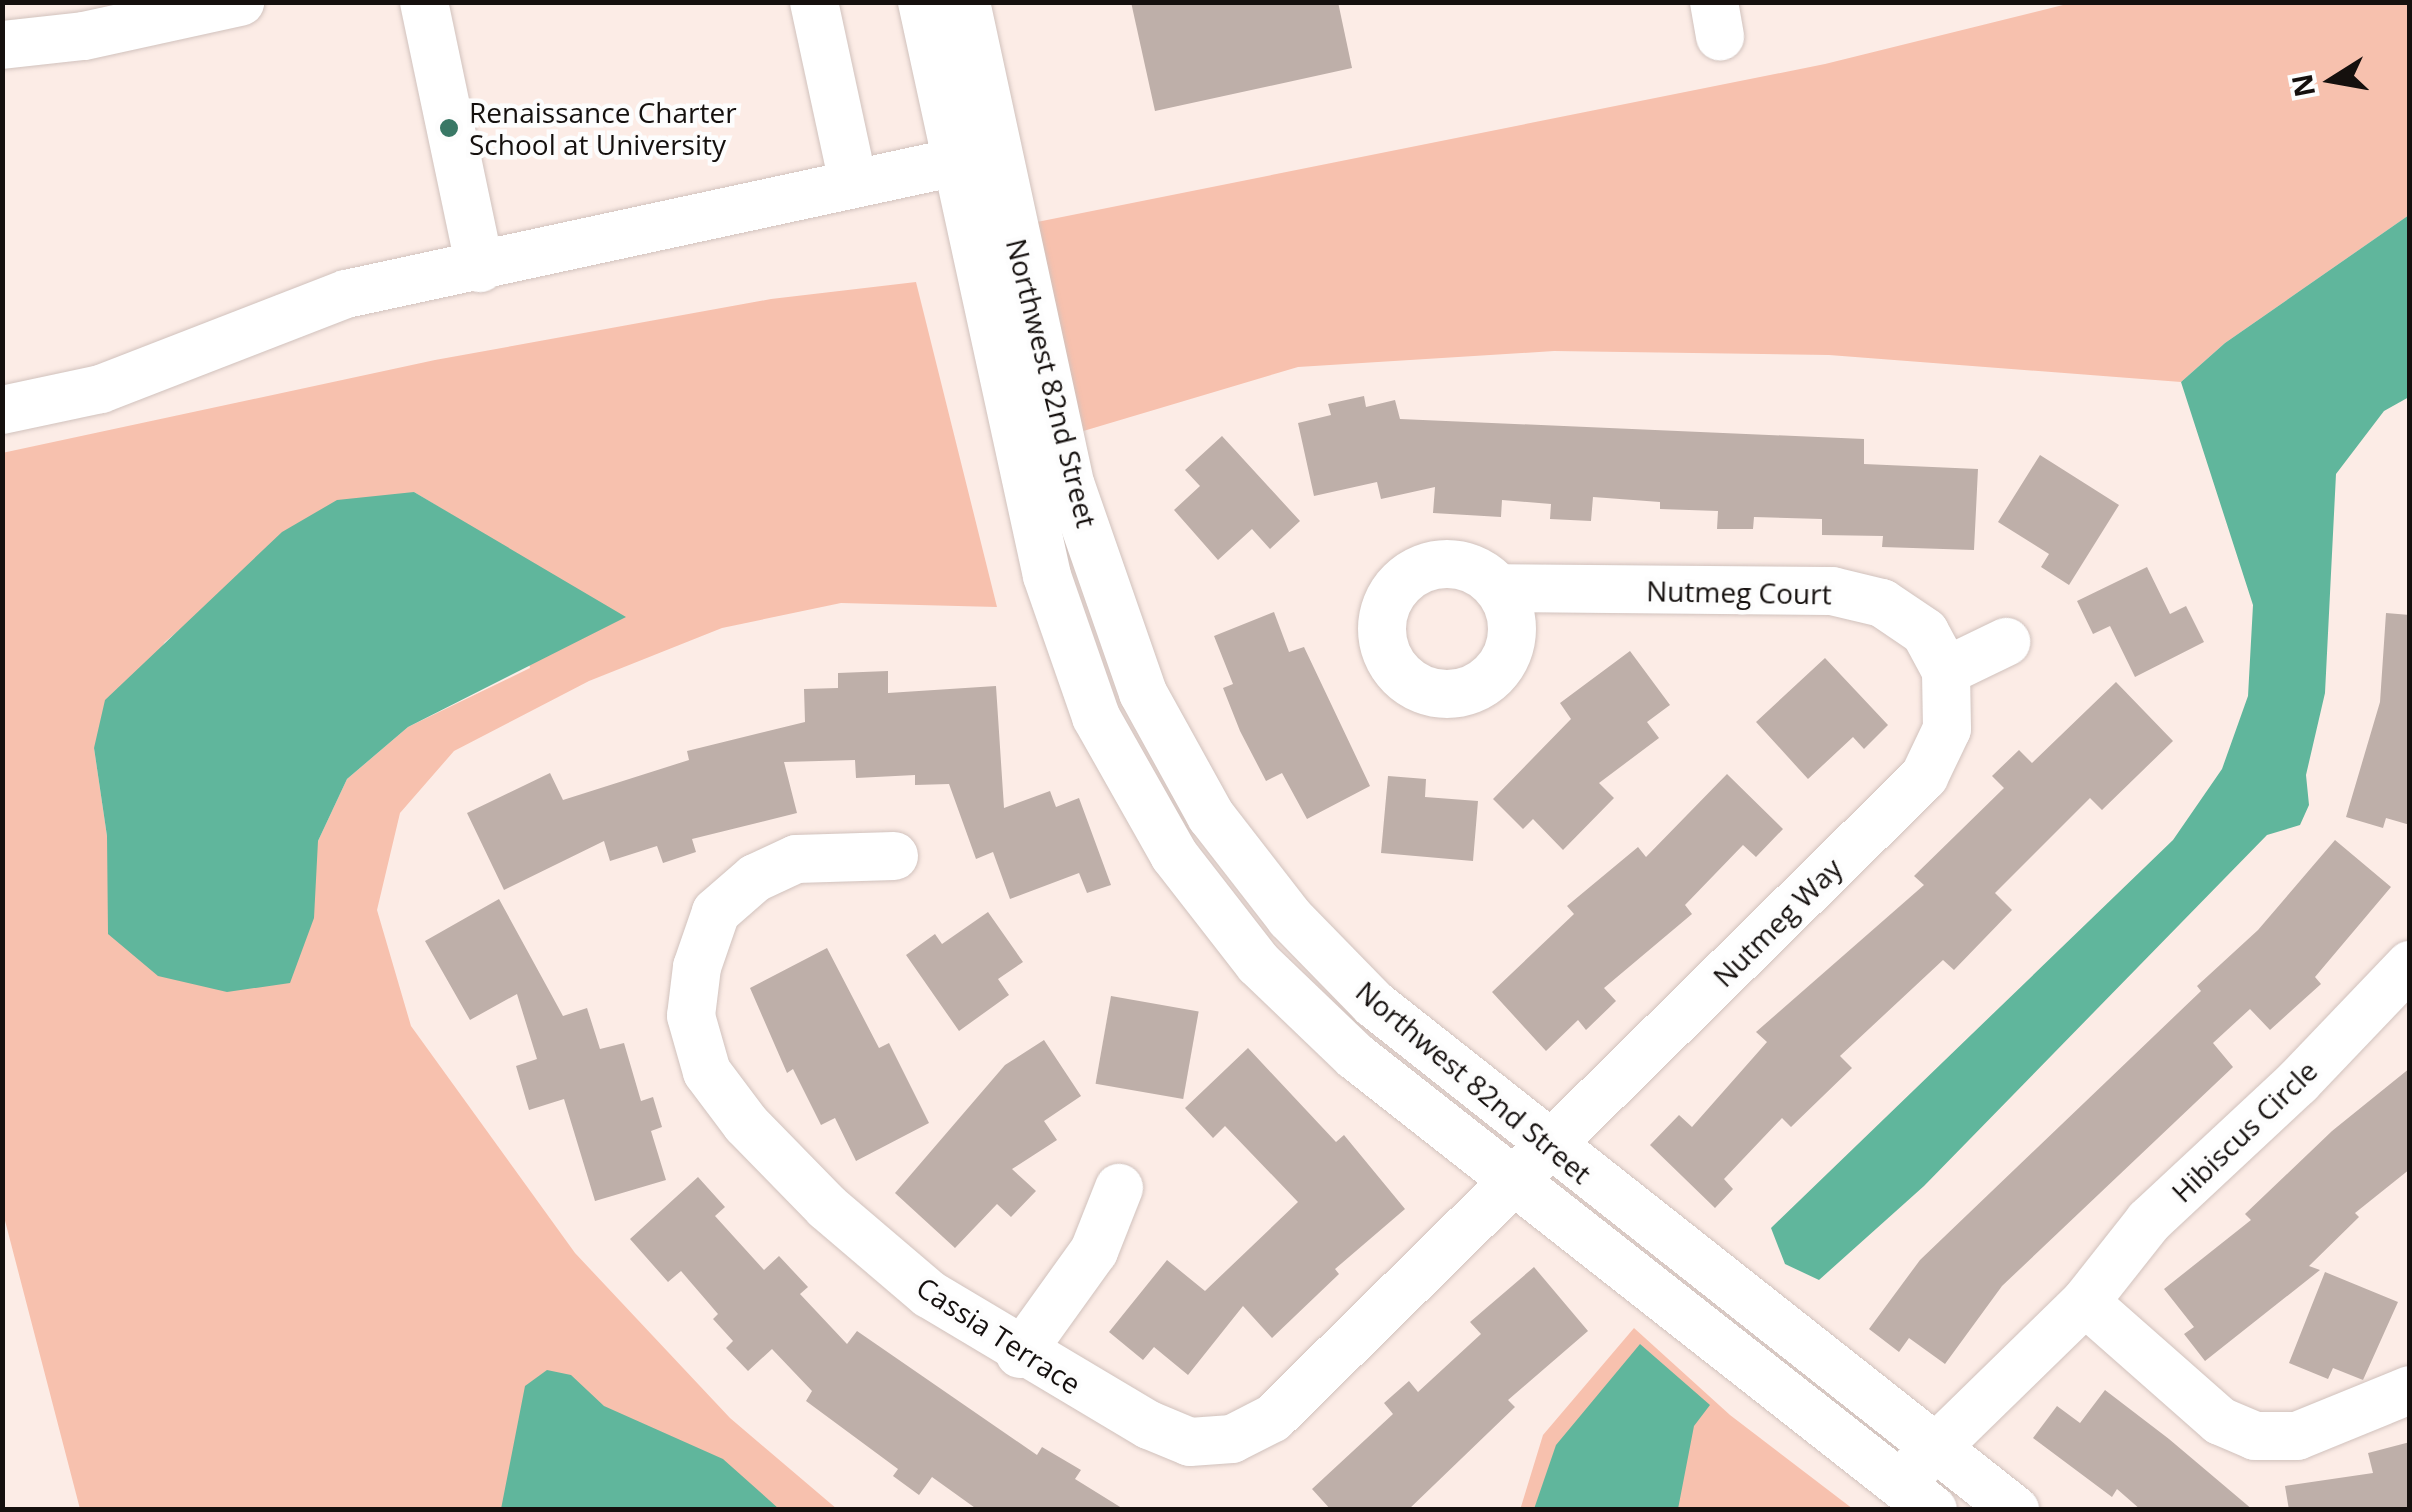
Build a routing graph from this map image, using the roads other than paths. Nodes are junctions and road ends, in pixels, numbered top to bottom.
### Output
1 (240, 2) edge
2 (424, 2) edge
3 (814, 2) edge
4 (922, 2) edge
5 (966, 2) edge
6 (2, 45) edge
7 (956, 162) junction
8 (854, 182) junction
9 (480, 268) junction
10 (2, 410) edge
11 (1498, 588) dead end
12 (2006, 642) dead end
13 (1946, 670) junction
14 (894, 856) dead end
15 (2410, 965) edge
16 (1550, 1146) junction
17 (1514, 1182) junction
18 (1118, 1188) dead end
19 (2085, 1302) junction
20 (1020, 1354) junction
21 (2410, 1390) edge
22 (1934, 1445) junction
23 (1917, 1497) edge
24 (2015, 1510) edge

1 - 6 street
2 - 9 street
3 - 8 street
4 - 7 street, Northwest 82nd Street
5 - 16 street, Northwest 82nd Street
7 - 8 street
7 - 17 street, Northwest 82nd Street
8 - 9 street
9 - 10 street
11 - 13 street, Nutmeg Court
12 - 13 street
13 - 16 street, Nutmeg Way
14 - 20 street, Cassia Terrace
15 - 19 street, Hibiscus Circle
16 - 17 street, Cassia Terrace
16 - 22 street, Northwest 82nd Street
17 - 20 street, Cassia Terrace
17 - 23 street, Northwest 82nd Street
18 - 20 street
19 - 21 street
19 - 22 street, Hibiscus Circle
22 - 23 street, Hibiscus Circle
22 - 24 street, Northwest 82nd Street

